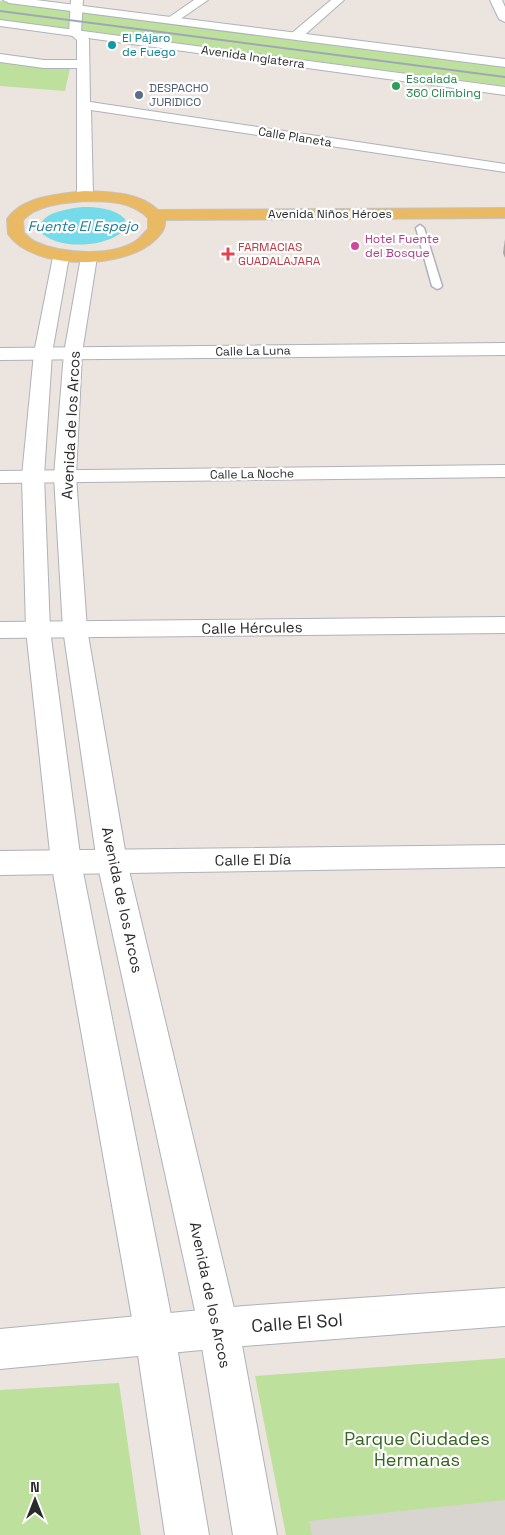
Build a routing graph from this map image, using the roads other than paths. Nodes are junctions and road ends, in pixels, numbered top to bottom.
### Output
1 (9, 0) edge
2 (202, 0) edge
3 (338, 0) edge
4 (496, 0) edge
5 (76, 4) edge
6 (94, 5) edge
7 (505, 19) edge
8 (172, 20) junction
9 (0, 24) edge
10 (83, 36) junction
11 (296, 36) junction
12 (0, 58) edge
13 (505, 63) edge
14 (84, 64) junction
15 (505, 91) edge
16 (84, 105) junction
17 (505, 168) edge
18 (85, 196) junction
19 (505, 212) edge
20 (156, 222) junction
21 (7, 225) edge
22 (420, 228) junction
23 (505, 228) edge
24 (75, 257) junction
25 (437, 286) dead end
26 (505, 349) edge
27 (58, 353) junction
28 (0, 354) edge
29 (505, 471) edge
30 (32, 476) junction
31 (65, 476) junction
32 (0, 477) edge
33 (505, 625) edge
34 (0, 630) edge
35 (38, 630) junction
36 (75, 630) junction
37 (505, 856) edge
38 (66, 862) junction
39 (112, 862) junction
40 (0, 863) edge
41 (505, 1307) edge
42 (219, 1329) junction
43 (155, 1335) junction
44 (0, 1349) edge
45 (186, 1535) edge
46 (255, 1535) edge

1 - 5 street, Avenida Inglaterra
2 - 8 street
3 - 11 street
4 - 7 street
5 - 6 street, Avenida Inglaterra
5 - 10 street
6 - 8 street, Avenida Inglaterra
6 - 10 street
8 - 11 street, Avenida Inglaterra
9 - 10 street, Avenida Inglaterra
10 - 14 street
10 - 15 street, Avenida Inglaterra
11 - 13 street, Avenida Inglaterra
12 - 14 street
14 - 16 street
16 - 17 street, Calle Planeta
16 - 18 street
18 - 20 main road
18 - 21 main road
19 - 20 main road, Avenida Niños Héroes
20 - 22 main road, Avenida Niños Héroes
20 - 24 main road
21 - 24 main road
22 - 23 main road, Avenida Niños Héroes
22 - 25 lane
24 - 27 street, Avenida de los Arcos
26 - 27 street, Calle La Luna
27 - 28 street, Calle La Luna
27 - 30 street, Avenida de los Arcos
27 - 31 street, Avenida de los Arcos
29 - 31 street, Calle La Noche
30 - 31 street, Calle La Noche
30 - 32 street, Calle La Noche
30 - 35 street, Avenida de los Arcos
31 - 36 street, Avenida de los Arcos
33 - 36 street, Calle Hércules
34 - 35 street, Calle Hércules
35 - 36 street, Calle Hércules
35 - 38 street, Avenida de los Arcos
36 - 39 street, Avenida de los Arcos
37 - 39 street, Calle El Día
38 - 39 street, Calle El Día
38 - 40 street, Calle El Día
38 - 43 street, Avenida de los Arcos
39 - 42 street, Avenida de los Arcos
41 - 42 street, Calle El Sol
42 - 43 street, Calle El Sol
42 - 46 street, Avenida de los Arcos
43 - 44 street, Calle El Sol
43 - 45 street, Avenida de los Arcos

